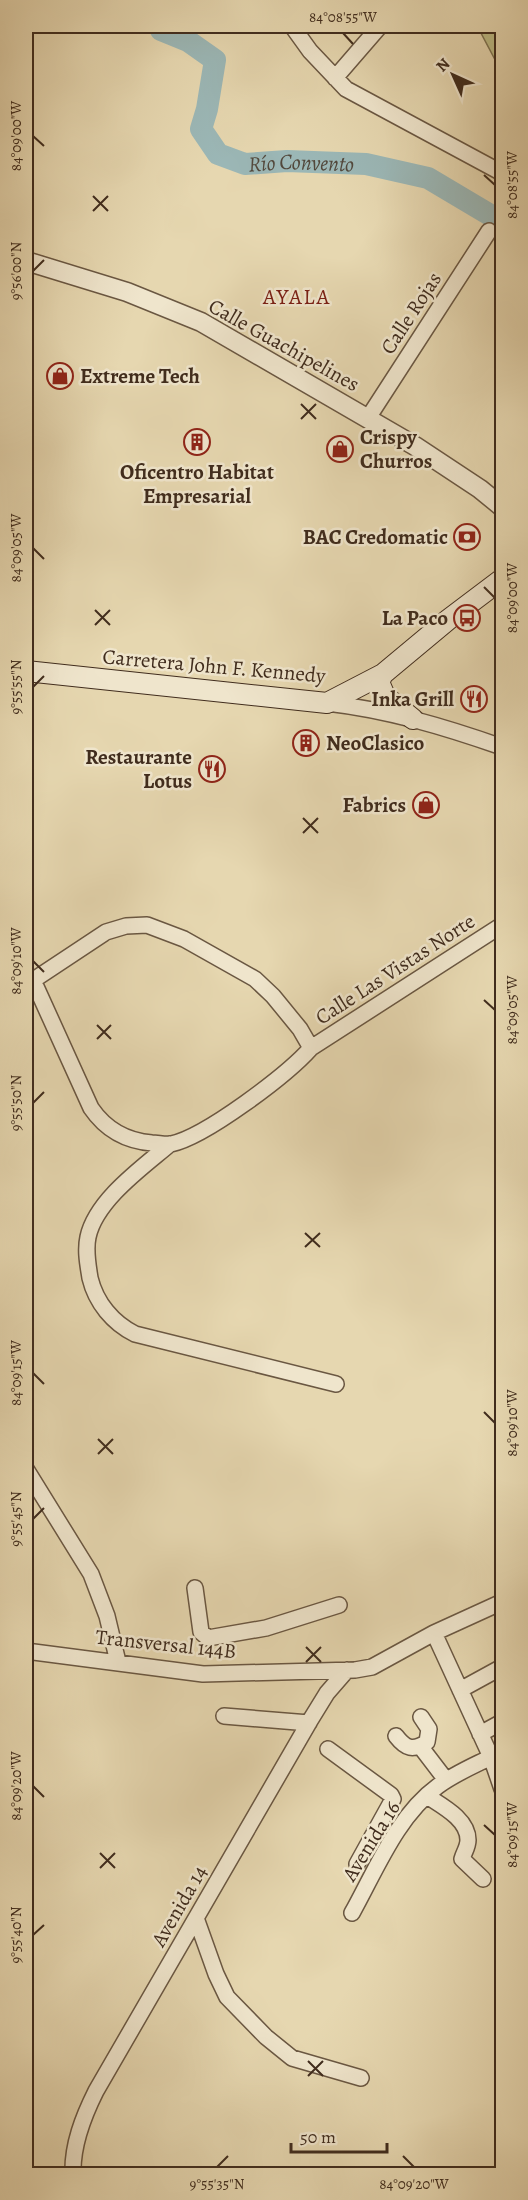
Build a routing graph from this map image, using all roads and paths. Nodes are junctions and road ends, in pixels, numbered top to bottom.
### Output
1 (292, 26) edge
2 (380, 26) edge
3 (335, 78) junction
4 (502, 173) edge
5 (489, 231) dead end
6 (26, 261) edge
7 (368, 418) junction
8 (502, 507) edge
9 (502, 579) edge
10 (26, 671) edge
11 (383, 674) junction
12 (327, 703) junction
13 (413, 719) junction
14 (502, 747) edge
15 (502, 926) edge
16 (29, 983) edge
17 (311, 1048) junction
18 (170, 1144) junction
19 (336, 1384) dead end
20 (26, 1469) edge
21 (195, 1588) dead end
22 (502, 1602) edge
23 (339, 1605) dead end
24 (434, 1633) junction
25 (26, 1651) edge
26 (118, 1662) junction
27 (502, 1667) edge
28 (347, 1670) junction
29 (460, 1690) junction
30 (224, 1716) dead end
31 (421, 1717) dead end
32 (502, 1722) edge
33 (309, 1723) junction
34 (480, 1734) junction
35 (396, 1736) dead end
36 (420, 1746) junction
37 (328, 1749) dead end
38 (491, 1757) junction
39 (446, 1780) junction
40 (502, 1789) edge
41 (427, 1796) junction
42 (378, 1865) junction
43 (483, 1879) dead end
44 (352, 1913) dead end
45 (196, 1918) junction
46 (361, 2078) dead end
47 (73, 2175) edge

1 - 3 street
2 - 3 street
3 - 4 street
5 - 7 street, Calle Rojas
6 - 7 street, Calle Guachipelines
7 - 8 street, Calle Guachipelines
9 - 11 main road, Carretera John F. Kennedy
10 - 12 main road, Carretera John F. Kennedy
11 - 12 main road, Carretera John F. Kennedy
11 - 13 main road
12 - 13 street
13 - 14 street
15 - 17 street, Calle Las Vistas Norte
16 - 17 street, Calle Las Vistas Norte
16 - 18 street, Calle Las Vistas Norte
17 - 18 street, Calle Las Vistas Norte
18 - 19 street
20 - 26 street
21 - 23 street
22 - 24 street, Transversal 144B
24 - 28 street, Transversal 144B
24 - 29 street
25 - 26 street, Transversal 144B
26 - 28 street, Transversal 144B
27 - 29 street
28 - 33 street, Avenida 14
29 - 34 street
30 - 33 street
31 - 36 street
32 - 34 street
33 - 45 street, Avenida 14
34 - 38 street
35 - 36 street
36 - 39 street
37 - 42 street
38 - 39 street, Avenida 16
38 - 40 street
39 - 41 street, Avenida 16
41 - 42 street, Avenida 16
41 - 43 street
42 - 44 street, Avenida 16
45 - 46 street
45 - 47 street, Avenida 14

